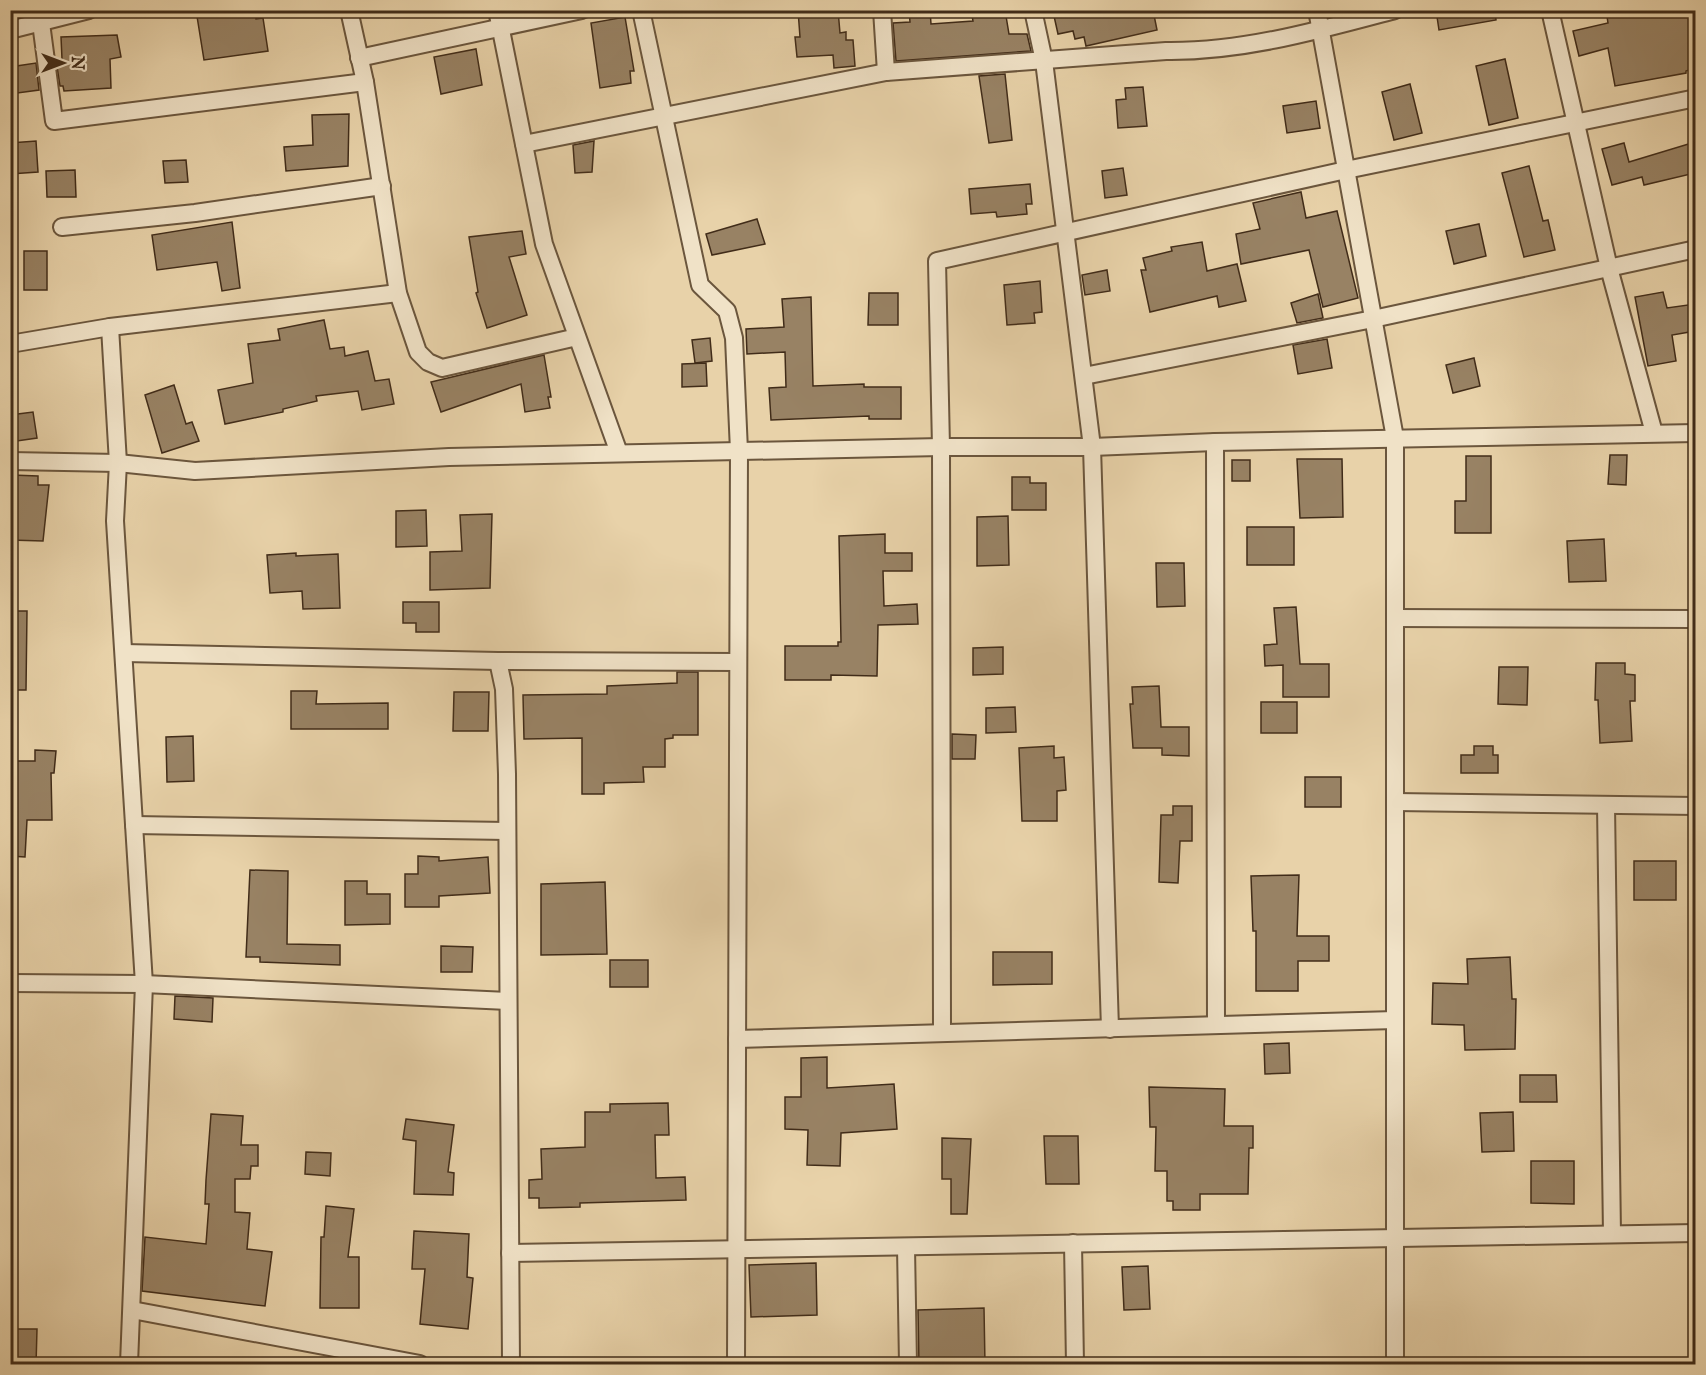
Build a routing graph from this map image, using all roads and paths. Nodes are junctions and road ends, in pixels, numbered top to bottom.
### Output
1 (89, 10) edge
2 (349, 10) edge
3 (497, 10) edge
4 (582, 10) edge
5 (641, 10) edge
6 (882, 10) edge
7 (1033, 10) edge
8 (1317, 10) edge
9 (1395, 10) edge
10 (1550, 10) edge
11 (41, 23) junction
12 (501, 28) junction
13 (1321, 29) junction
14 (10, 30) edge
15 (359, 58) junction
16 (1044, 61) junction
17 (886, 72) junction
18 (364, 82) junction
19 (1695, 98) edge
20 (665, 116) junction
21 (1574, 123) junction
22 (524, 144) junction
23 (1346, 170) junction
24 (382, 186) junction
25 (62, 227) dead end
26 (1065, 234) junction
27 (1695, 249) edge
28 (1609, 268) junction
29 (398, 293) junction
30 (1373, 319) junction
31 (110, 327) junction
32 (577, 337) junction
33 (10, 344) edge
34 (1084, 376) junction
35 (1654, 433) junction
36 (1695, 433) edge
37 (1395, 438) junction
38 (1215, 442) junction
39 (941, 447) junction
40 (1092, 447) junction
41 (739, 451) junction
42 (619, 453) junction
43 (10, 461) edge
44 (118, 463) junction
45 (1395, 618) junction
46 (1695, 619) edge
47 (124, 653) junction
48 (498, 661) junction
49 (738, 662) junction
50 (1395, 802) junction
51 (1606, 805) junction
52 (1695, 807) edge
53 (134, 825) junction
54 (507, 831) junction
55 (10, 983) edge
56 (144, 984) junction
57 (508, 1002) junction
58 (1395, 1020) junction
59 (1216, 1025) junction
60 (1110, 1029) junction
61 (942, 1033) junction
62 (737, 1039) junction
63 (1695, 1233) edge
64 (1612, 1234) junction
65 (1395, 1238) junction
66 (1073, 1244) junction
67 (906, 1247) junction
68 (736, 1250) junction
69 (510, 1253) junction
70 (132, 1310) junction
71 (129, 1365) edge
72 (420, 1365) edge
73 (511, 1365) edge
74 (736, 1365) edge
75 (908, 1365) edge
76 (1075, 1365) edge
77 (1395, 1365) edge

1 - 11 street
2 - 15 street
3 - 12 street
4 - 12 street
5 - 20 street
6 - 17 street
7 - 16 street
8 - 13 street
9 - 13 street
10 - 21 street
11 - 14 street
11 - 18 street
12 - 15 street
12 - 22 street
13 - 16 street
13 - 23 street
15 - 18 street
16 - 17 street
16 - 26 street
17 - 20 street
18 - 24 street
19 - 21 street
20 - 22 street
20 - 41 street
21 - 23 street
21 - 28 street
22 - 32 street
23 - 26 street
23 - 30 street
24 - 25 street
24 - 29 street
26 - 34 street
26 - 39 street
27 - 28 street
28 - 30 street
28 - 35 street
29 - 31 street
29 - 32 street
30 - 34 street
30 - 37 street
31 - 33 street
31 - 44 street
32 - 42 street
34 - 40 street
35 - 36 street
35 - 37 street
37 - 38 street
37 - 45 street
38 - 40 street
38 - 59 street
39 - 40 street
39 - 41 street
39 - 61 street
40 - 60 street
41 - 42 street
41 - 49 street
42 - 44 street
43 - 44 street
44 - 47 street
45 - 46 street
45 - 50 street
47 - 48 street
47 - 53 street
48 - 49 street
48 - 54 street
49 - 62 street
50 - 51 street
50 - 58 street
51 - 52 street
51 - 64 street
53 - 54 street
53 - 56 street
54 - 57 street
55 - 56 street
56 - 57 street
56 - 70 street
57 - 69 street
58 - 59 street
58 - 65 street
59 - 60 street
60 - 61 street
61 - 62 street
62 - 68 street
63 - 64 street
64 - 65 street
65 - 66 street
65 - 77 street
66 - 67 street
66 - 76 street
67 - 68 street
67 - 75 street
68 - 69 street
68 - 74 street
69 - 73 street
70 - 71 street
70 - 72 street

